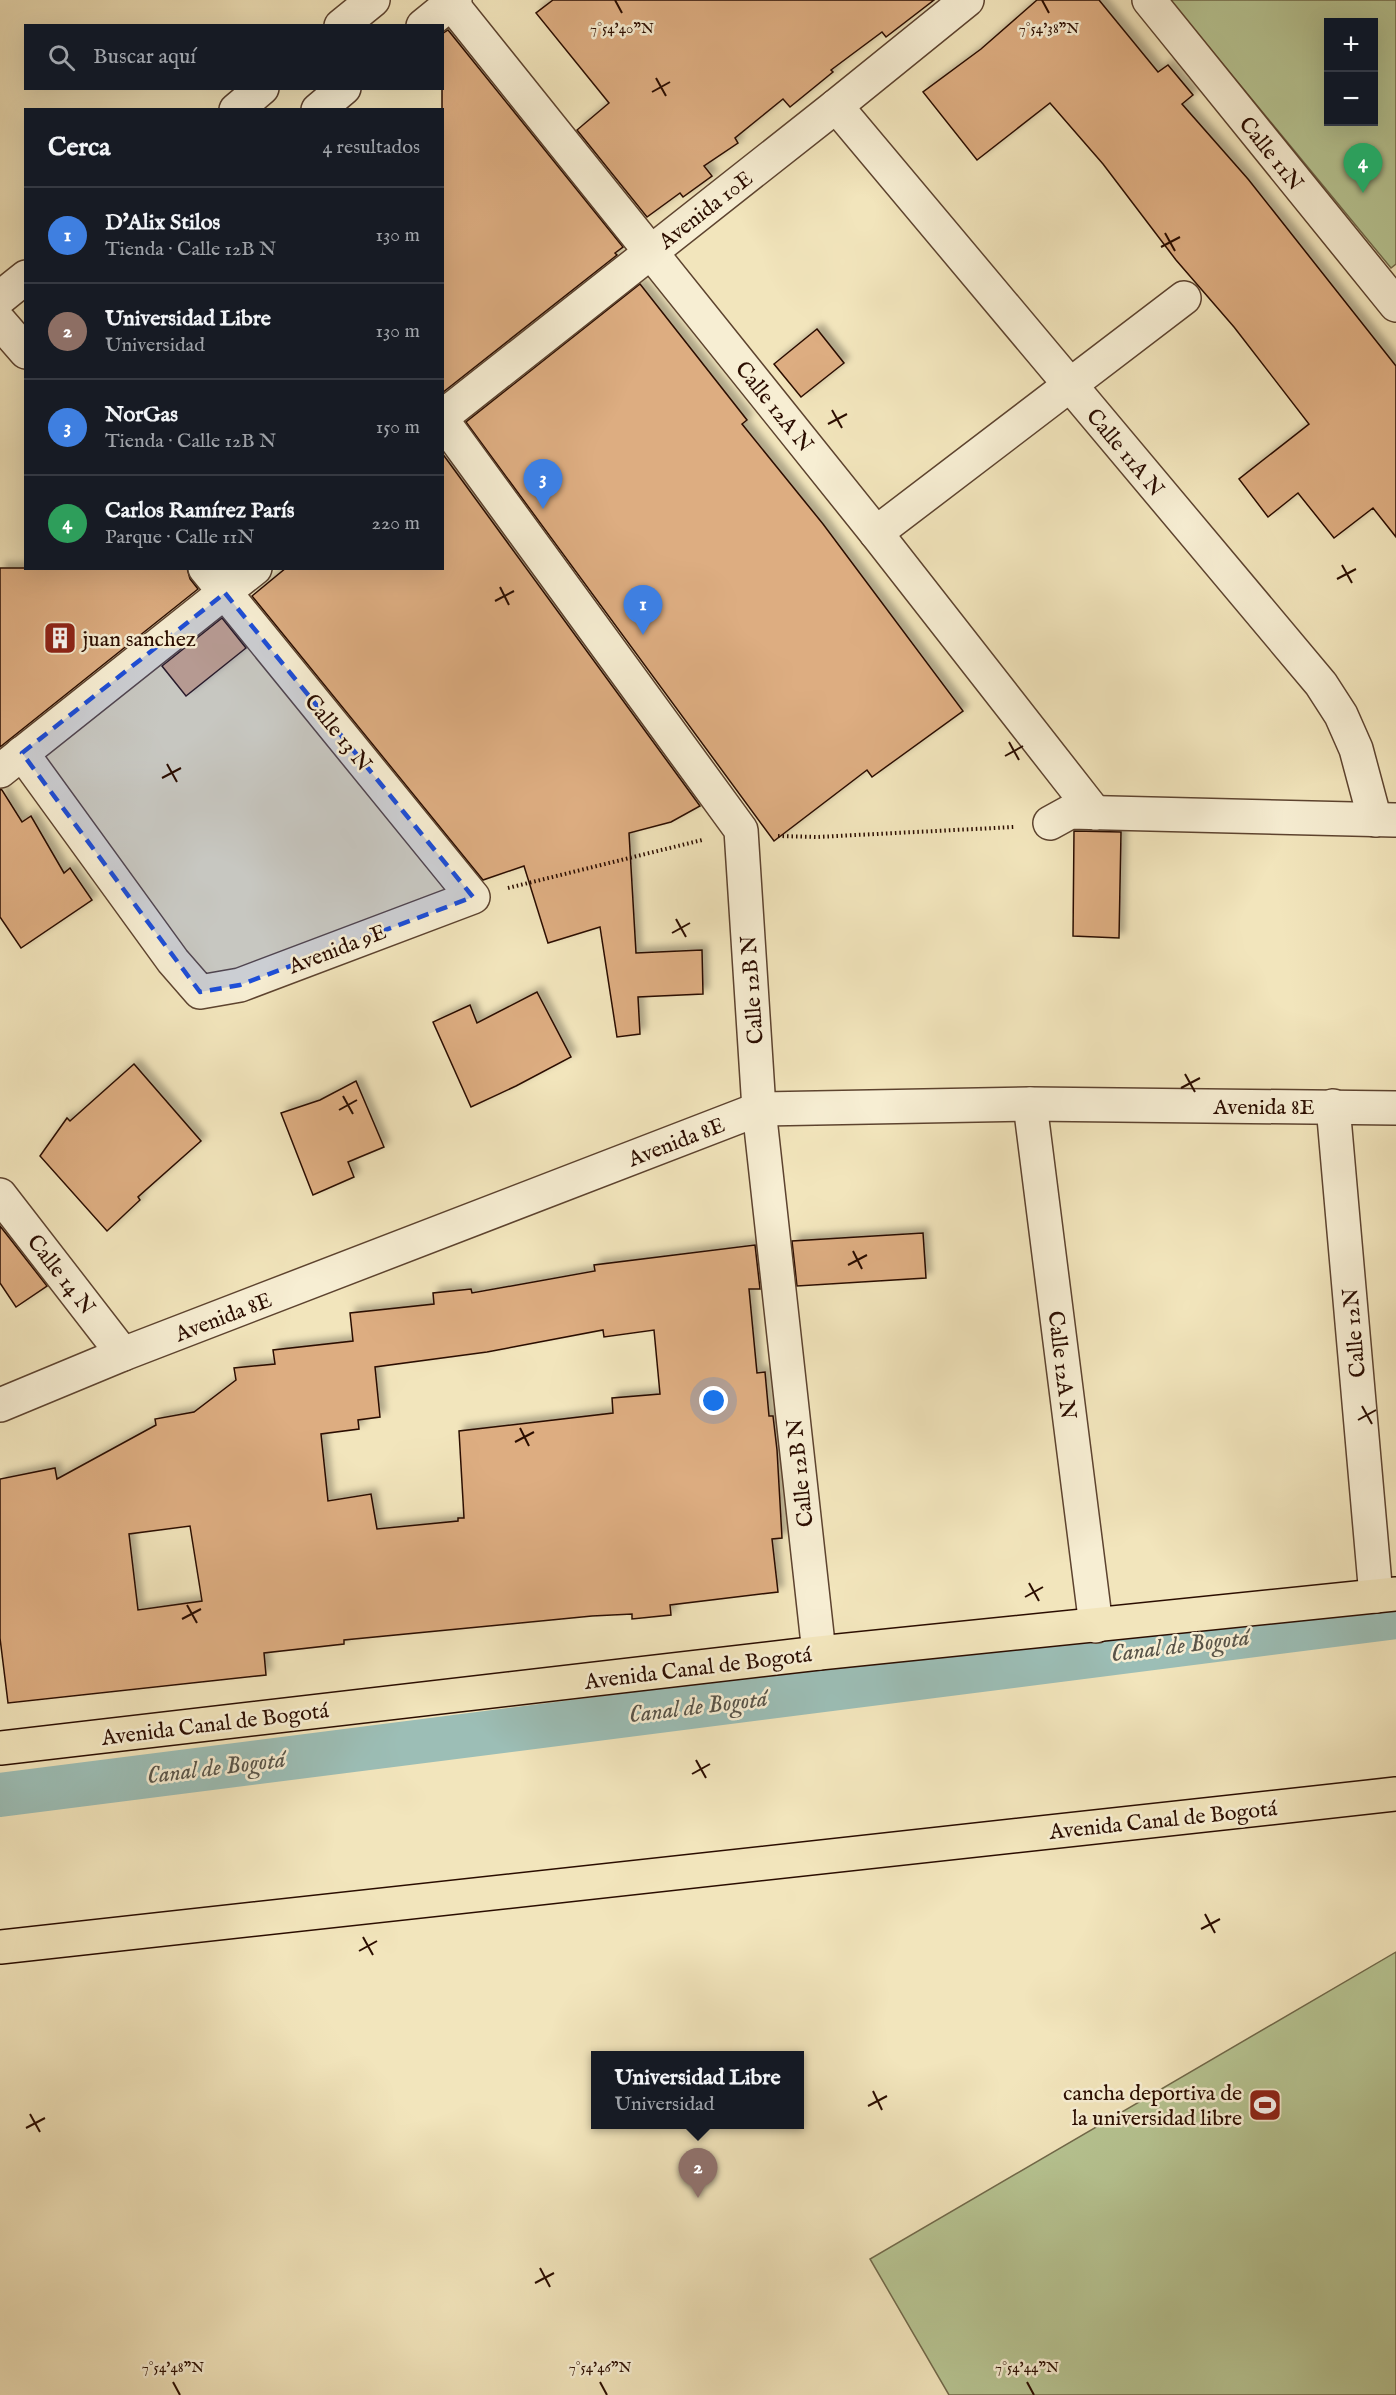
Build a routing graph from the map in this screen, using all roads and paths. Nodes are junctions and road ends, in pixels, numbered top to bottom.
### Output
1 (373, 0) edge
2 (967, 0) edge
3 (1149, 0) edge
4 (453, 2) edge
5 (343, 24) edge
6 (426, 24) edge
7 (260, 90) edge
8 (342, 90) edge
9 (836, 106) junction
10 (238, 108) edge
11 (320, 108) edge
12 (651, 251) junction
13 (24, 279) edge
14 (0, 298) edge
15 (1184, 298) dead end
16 (1396, 305) edge
17 (0, 322) edge
18 (18, 352) edge
19 (1071, 386) junction
20 (444, 417) edge
21 (444, 422) edge
22 (876, 532) junction
23 (249, 570) edge
24 (215, 581) edge
25 (11, 762) edge
26 (1095, 813) junction
27 (1386, 820) edge
28 (1050, 823) joint
29 (741, 830) junction
30 (473, 897) junction
31 (1029, 1104) junction
32 (1333, 1106) junction
33 (1396, 1108) edge
34 (759, 1109) junction
35 (0, 1194) edge
36 (123, 1354) junction
37 (0, 1405) edge
38 (1386, 1595) edge
39 (1096, 1626) junction
40 (819, 1653) junction
41 (0, 1748) edge
42 (1396, 1794) edge
43 (0, 1947) edge

1 - 5 street
2 - 9 street, Avenida 10E
3 - 16 street, Calle 11N
4 - 6 street
4 - 12 street, Calle 12A N
7 - 10 street
8 - 11 street
9 - 12 street, Avenida 10E
9 - 19 street, Calle 11A N
12 - 20 street, Avenida 10E
12 - 22 street, Calle 12A N
13 - 14 street
15 - 19 street
17 - 18 street
19 - 22 street
19 - 27 street, Calle 11A N
21 - 29 street
22 - 26 street, Calle 12A N
23 - 24 street
24 - 25 street
24 - 30 street, Calle 13 N
25 - 30 street, Avenida 9E
26 - 27 street
26 - 28 street
28 - 29 path
29 - 30 path
29 - 34 street, Calle 12B N
31 - 32 street, Avenida 8E
31 - 34 street, Avenida 8E
31 - 39 street, Calle 12A N
32 - 33 street, Avenida 8E
32 - 38 street, Calle 12N
34 - 36 street, Avenida 8E
34 - 40 street, Calle 12B N
35 - 36 street, Calle 14 N
36 - 37 street, Avenida 8E
38 - 39 main road, Avenida Canal de Bogotá
39 - 40 main road, Avenida Canal de Bogotá
40 - 41 main road, Avenida Canal de Bogotá
42 - 43 main road, Avenida Canal de Bogotá

